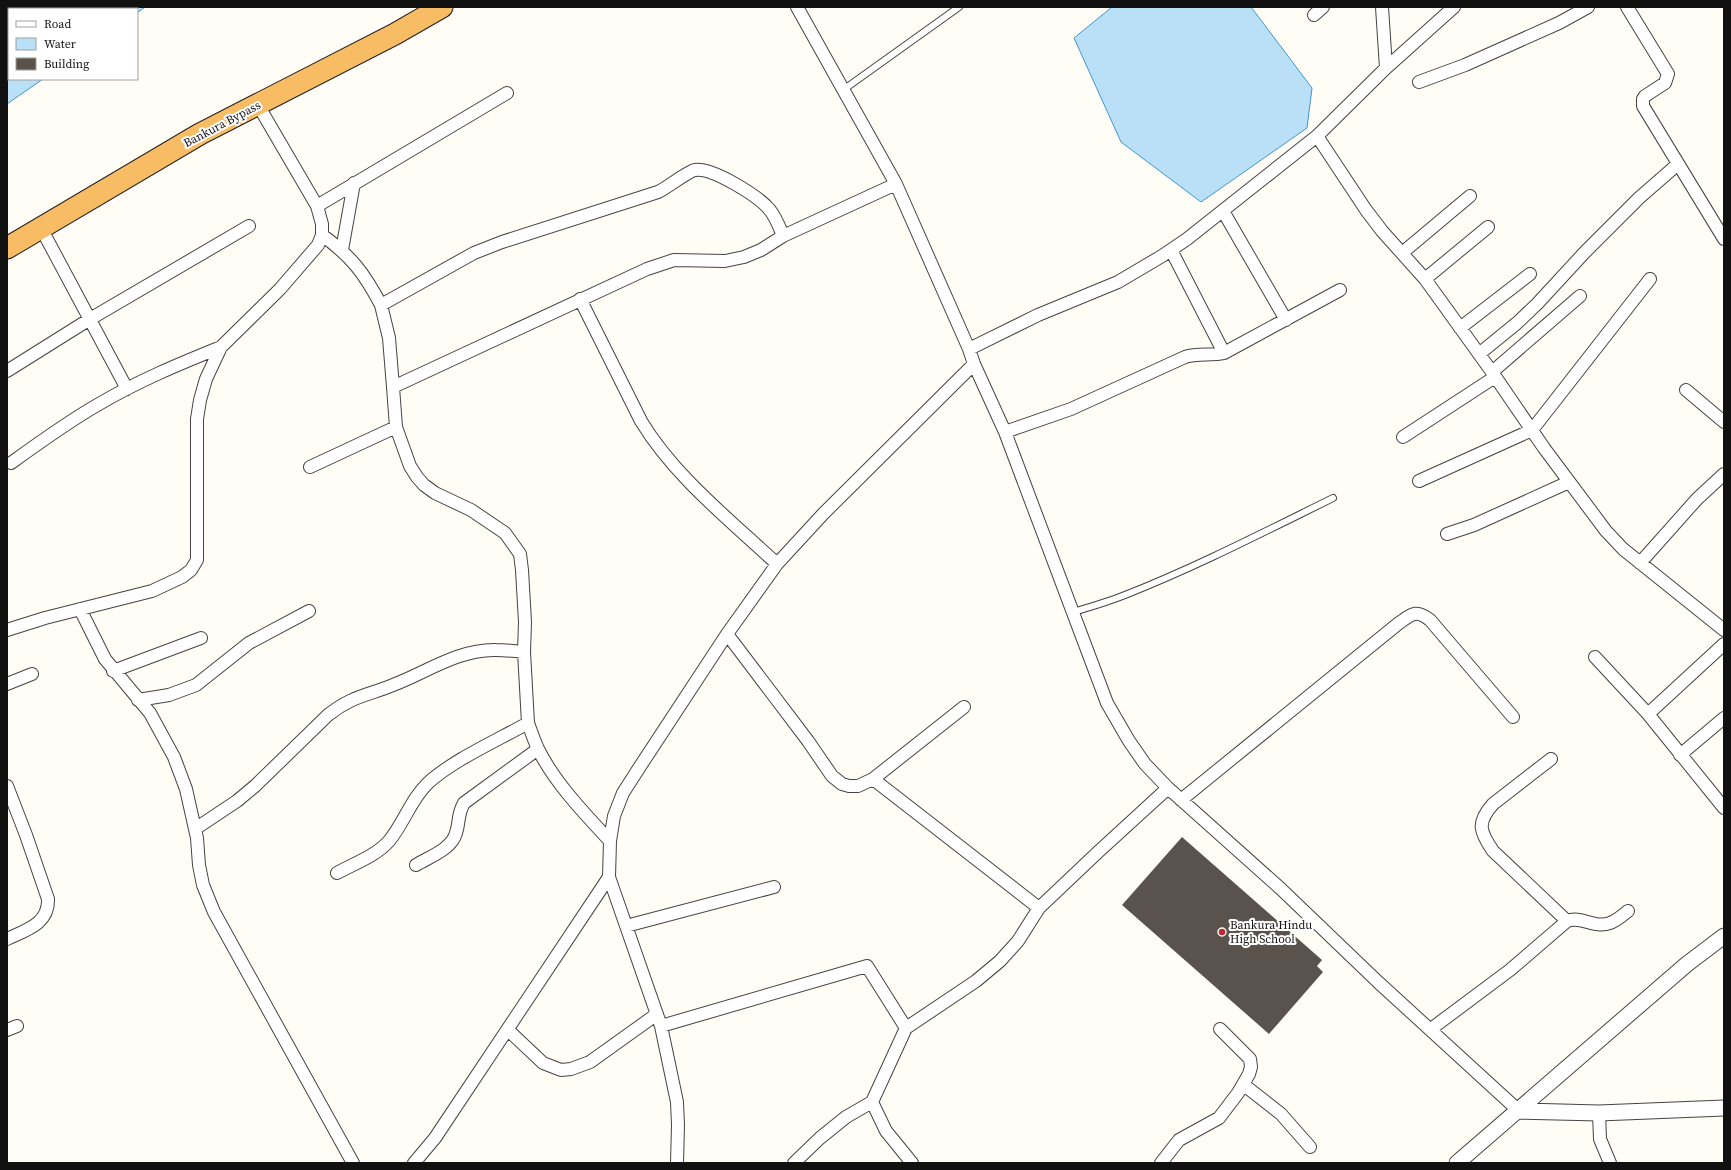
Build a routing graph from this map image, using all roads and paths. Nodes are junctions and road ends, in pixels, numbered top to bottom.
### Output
1 (442, 7) edge
2 (797, 7) edge
3 (959, 7) edge
4 (1382, 7) edge
5 (1454, 7) edge
6 (1588, 7) edge
7 (1627, 7) edge
8 (1386, 68) junction
9 (1419, 82) dead end
10 (843, 90) junction
11 (507, 93) dead end
12 (258, 105) junction
13 (1317, 136) junction
14 (1678, 164) junction
15 (354, 183) junction
16 (896, 184) junction
17 (1470, 196) dead end
18 (317, 206) junction
19 (1223, 211) junction
20 (249, 226) dead end
21 (1488, 227) dead end
22 (41, 228) junction
23 (322, 235) junction
24 (783, 236) junction
25 (1724, 239) edge
26 (7, 248) edge
27 (342, 250) junction
28 (1171, 250) junction
29 (1402, 253) junction
30 (1530, 274) dead end
31 (1425, 279) junction
32 (1650, 279) dead end
33 (1340, 290) dead end
34 (1580, 296) dead end
35 (580, 299) junction
36 (381, 305) junction
37 (90, 319) junction
38 (1286, 320) junction
39 (1460, 328) junction
40 (221, 347) junction
41 (969, 349) junction
42 (1224, 353) junction
43 (1479, 354) junction
44 (974, 364) junction
45 (7, 371) edge
46 (1494, 375) junction
47 (393, 387) junction
48 (127, 389) junction
49 (1686, 390) dead end
50 (1724, 422) edge
51 (396, 427) junction
52 (1532, 430) junction
53 (1005, 432) junction
54 (1404, 437) dead end
55 (11, 463) dead end
56 (310, 467) dead end
57 (1724, 474) edge
58 (1419, 481) dead end
59 (1569, 482) junction
60 (1333, 498) dead end
61 (1447, 534) dead end
62 (1640, 563) junction
63 (777, 564) junction
64 (80, 609) junction
65 (309, 611) dead end
66 (1072, 612) junction
67 (7, 630) edge
68 (1724, 630) edge
69 (727, 634) junction
70 (201, 638) dead end
71 (1724, 644) edge
72 (524, 652) junction
73 (1595, 657) dead end
74 (113, 671) junction
75 (32, 674) dead end
76 (7, 684) edge
77 (138, 700) junction
78 (964, 707) dead end
79 (1648, 714) junction
80 (1513, 717) dead end
81 (1724, 718) edge
82 (528, 723) junction
83 (538, 749) junction
84 (1680, 755) junction
85 (1551, 759) dead end
86 (873, 779) junction
87 (7, 786) edge
88 (1168, 788) junction
89 (1181, 800) junction
90 (1723, 806) edge
91 (195, 829) junction
92 (610, 841) junction
93 (416, 865) dead end
94 (337, 873) dead end
95 (609, 877) junction
96 (774, 887) dead end
97 (1039, 908) junction
98 (1628, 911) dead end
99 (1567, 921) junction
100 (626, 926) junction
101 (1724, 936) edge
102 (7, 939) edge
103 (657, 1014) junction
104 (661, 1026) junction
105 (906, 1028) junction
106 (1220, 1029) dead end
107 (1431, 1029) junction
108 (508, 1030) junction
109 (1244, 1085) junction
110 (872, 1102) junction
111 (1724, 1108) edge
112 (1519, 1111) junction
113 (1599, 1113) junction
114 (1310, 1147) dead end
115 (353, 1163) edge
116 (414, 1163) edge
117 (677, 1163) edge
118 (794, 1163) edge
119 (912, 1163) edge
120 (1161, 1163) edge
121 (1457, 1163) edge
122 (1610, 1163) edge

1 - 12 highway, Bankura Bypass
2 - 10 street
3 - 10 lane
4 - 8 street
5 - 8 street
6 - 9 street
7 - 14 street
8 - 13 street
10 - 16 street
11 - 15 street
12 - 18 street
12 - 22 highway, Bankura Bypass
13 - 19 street
13 - 29 street
14 - 25 street
14 - 43 street
15 - 18 street
15 - 27 street
16 - 24 street
16 - 41 street
17 - 29 street
18 - 23 street
19 - 28 street
19 - 38 street
20 - 37 street
21 - 31 street
22 - 26 highway, Bankura Bypass
22 - 37 street
23 - 27 street
23 - 40 street
24 - 35 street
24 - 36 street
27 - 36 street
28 - 41 street
28 - 42 street
29 - 31 street
30 - 39 street
31 - 39 street
32 - 52 street
33 - 38 street
34 - 46 street
35 - 47 street
35 - 63 street
36 - 47 street
37 - 45 street
37 - 48 street
38 - 42 street
39 - 43 street
40 - 48 street
40 - 64 street
41 - 44 street
42 - 53 street
43 - 46 street
44 - 53 street
44 - 63 street
46 - 52 street
46 - 54 street
47 - 51 street
48 - 55 street
49 - 50 street
51 - 56 street
51 - 72 street
52 - 58 street
52 - 59 street
53 - 66 street
57 - 62 street
59 - 61 street
59 - 62 street
60 - 66 lane
62 - 68 street
63 - 69 street
64 - 67 street
64 - 74 street
65 - 77 street
66 - 88 street
69 - 86 street
69 - 92 street
70 - 74 street
71 - 79 street
72 - 82 street
72 - 91 street
73 - 79 street
74 - 77 street
75 - 76 street
77 - 91 street
78 - 86 street
79 - 84 street
80 - 89 street
81 - 84 street
82 - 83 street
82 - 94 street
83 - 92 street
83 - 93 street
84 - 90 street
85 - 99 street
86 - 97 street
87 - 102 street
88 - 89 street
88 - 97 street
89 - 107 street
91 - 115 street
92 - 95 street
95 - 100 street
95 - 108 street
96 - 100 street
97 - 105 street
98 - 99 street
99 - 107 street
100 - 103 street
101 - 112 street
103 - 104 street
103 - 108 street
104 - 105 street
104 - 117 street
105 - 110 street
106 - 109 street
107 - 112 street
108 - 116 street
109 - 114 street
109 - 120 street
110 - 118 street
110 - 119 street
111 - 113 street
112 - 113 street
112 - 121 street
113 - 122 street

